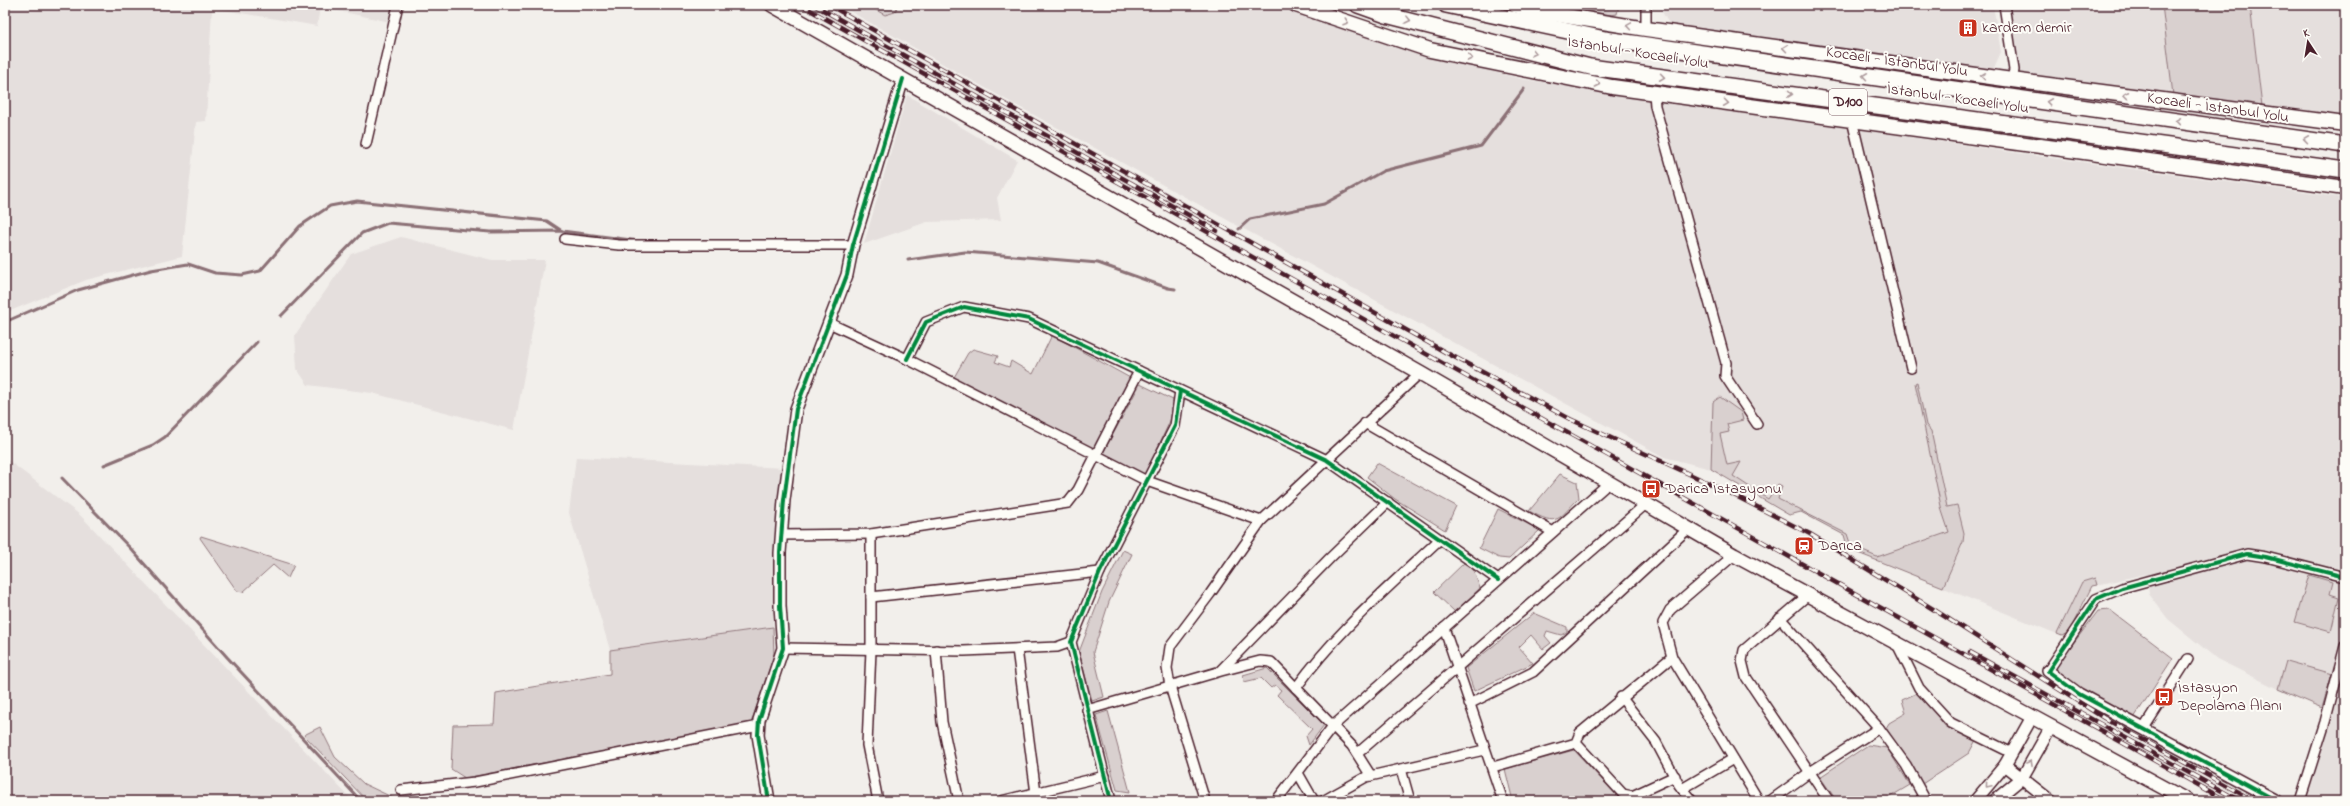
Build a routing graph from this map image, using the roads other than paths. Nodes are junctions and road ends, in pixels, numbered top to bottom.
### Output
1 (398, 5) edge
2 (772, 5) edge
3 (1296, 5) edge
4 (1358, 5) edge
5 (1446, 5) edge
6 (1515, 5) edge
7 (1646, 5) edge
8 (2004, 5) edge
9 (1646, 29) junction
10 (903, 79) junction
11 (2012, 80) junction
12 (1654, 93) junction
13 (1852, 120) junction
14 (2345, 124) edge
15 (366, 144) dead end
16 (2345, 145) edge
17 (2345, 170) edge
18 (2345, 188) edge
19 (565, 240) dead end
20 (853, 245) junction
21 (829, 323) junction
22 (907, 359) junction
23 (1910, 368) dead end
24 (1139, 371) junction
25 (1420, 373) junction
26 (1180, 391) junction
27 (1365, 423) junction
28 (1757, 424) dead end
29 (1096, 456) junction
30 (1327, 460) junction
31 (1147, 482) junction
32 (1610, 482) junction
33 (1388, 502) junction
34 (1647, 504) junction
35 (1261, 521) junction
36 (1689, 528) junction
37 (1553, 532) junction
38 (871, 534) junction
39 (782, 535) junction
40 (1440, 539) junction
41 (1734, 555) junction
42 (1100, 572) junction
43 (2345, 577) edge
44 (1498, 580) junction
45 (1808, 595) junction
46 (871, 597) junction
47 (1780, 618) junction
48 (1444, 628) junction
49 (1071, 642) junction
50 (1898, 646) junction
51 (2345, 646) edge
52 (783, 648) junction
53 (1017, 649) junction
54 (871, 650) junction
55 (936, 650) junction
56 (1672, 657) junction
57 (2188, 659) dead end
58 (1457, 666) junction
59 (1221, 671) junction
60 (2048, 671) joint
61 (1170, 686) junction
62 (1296, 688) junction
63 (1621, 697) junction
64 (1469, 704) junction
65 (1087, 710) junction
66 (2032, 717) junction
67 (759, 726) junction
68 (1333, 726) junction
69 (2051, 727) junction
70 (1879, 728) junction
71 (2144, 728) junction
72 (1576, 743) junction
73 (1484, 750) junction
74 (1358, 753) junction
75 (2012, 753) junction
76 (1733, 759) junction
77 (2005, 765) junction
78 (1494, 768) junction
79 (1401, 769) junction
80 (1298, 772) junction
81 (1810, 772) junction
82 (1105, 776) junction
83 (1371, 776) junction
84 (1675, 776) junction
85 (2022, 778) junction
86 (1682, 789) junction
87 (400, 790) dead end
88 (1036, 797) edge
89 (769, 801) edge
90 (878, 801) edge
91 (959, 801) edge
92 (1001, 801) edge
93 (1111, 801) edge
94 (1205, 801) edge
95 (1276, 801) edge
96 (1314, 801) edge
97 (1323, 801) edge
98 (1410, 801) edge
99 (1503, 801) edge
100 (1692, 801) edge
101 (1759, 801) edge
102 (1770, 801) edge
103 (1829, 801) edge
104 (1926, 801) edge
105 (1975, 801) edge
106 (1994, 801) edge
107 (2051, 801) edge
108 (2188, 801) edge
109 (2277, 801) edge
110 (2300, 801) edge

1 - 15 street
2 - 10 main road
3 -> 12 main road
4 -> 17 highway, İstanbul - Kocaeli Yolu / D100
16 -> 5 highway, Kocaeli - İstanbul Yolu / D100
9 -> 6 main road
7 - 9 street
8 - 11 street
11 -> 9 main road
10 - 20 street
10 - 25 main road
14 -> 11 main road
12 -> 13 main road
12 - 28 street
13 - 18 main road
13 - 23 street
19 - 20 street
20 - 21 street
21 - 22 street
21 - 39 street
22 - 24 street
22 - 29 street
24 - 26 street
24 - 29 street
25 - 27 street
25 - 32 main road
26 - 30 street
26 - 31 street
27 - 30 street
27 - 37 street
29 - 31 street
29 - 38 street
30 - 33 street
30 - 35 street
31 - 35 street
31 - 42 street
32 - 34 main road
32 - 37 street
33 - 40 street
33 - 59 street
34 - 36 main road
34 - 58 street
35 - 61 street
36 - 41 main road
36 - 64 street
37 - 44 street
38 - 39 street
38 - 46 street
39 - 52 street
40 - 44 street
40 - 62 street
41 - 45 main road
41 - 56 street
42 - 46 street
42 - 49 street
43 - 60 street
44 - 48 street
45 - 47 street
45 - 50 main road
46 - 54 street
47 - 70 street
47 - 81 street
48 - 58 street
48 - 68 street
49 - 53 street
49 - 65 street
50 - 66 main road
50 - 75 street
51 - 110 street
52 - 54 street
52 - 67 street
53 - 55 street
53 - 88 street
54 - 55 street
54 - 90 street
55 - 91 street
56 - 63 street
56 - 76 street
57 - 71 street
58 - 64 street
58 - 74 street
59 - 61 street
59 - 62 street
60 - 71 street
61 - 65 street
61 - 94 street
62 - 68 street
63 - 72 street
63 - 84 street
64 - 73 street
65 - 82 street
66 - 69 main road
66 - 75 street
67 - 87 street
67 - 89 street
68 - 74 street
68 - 80 street
85 -> 69 street
69 - 108 main road
70 - 81 street
70 - 104 street
71 - 109 street
72 - 78 street
72 - 84 street
73 - 78 street
73 - 79 street
74 - 83 street
75 - 77 street
76 - 86 street
76 - 101 street
77 - 85 street
77 -> 105 street
78 - 99 street
79 - 83 street
79 - 98 street
80 - 95 street
80 - 96 street
81 - 102 street
81 - 103 street
82 - 88 street
82 - 93 street
83 - 97 street
84 - 86 street
85 - 106 street
85 - 107 street
86 - 100 street
88 - 92 street

